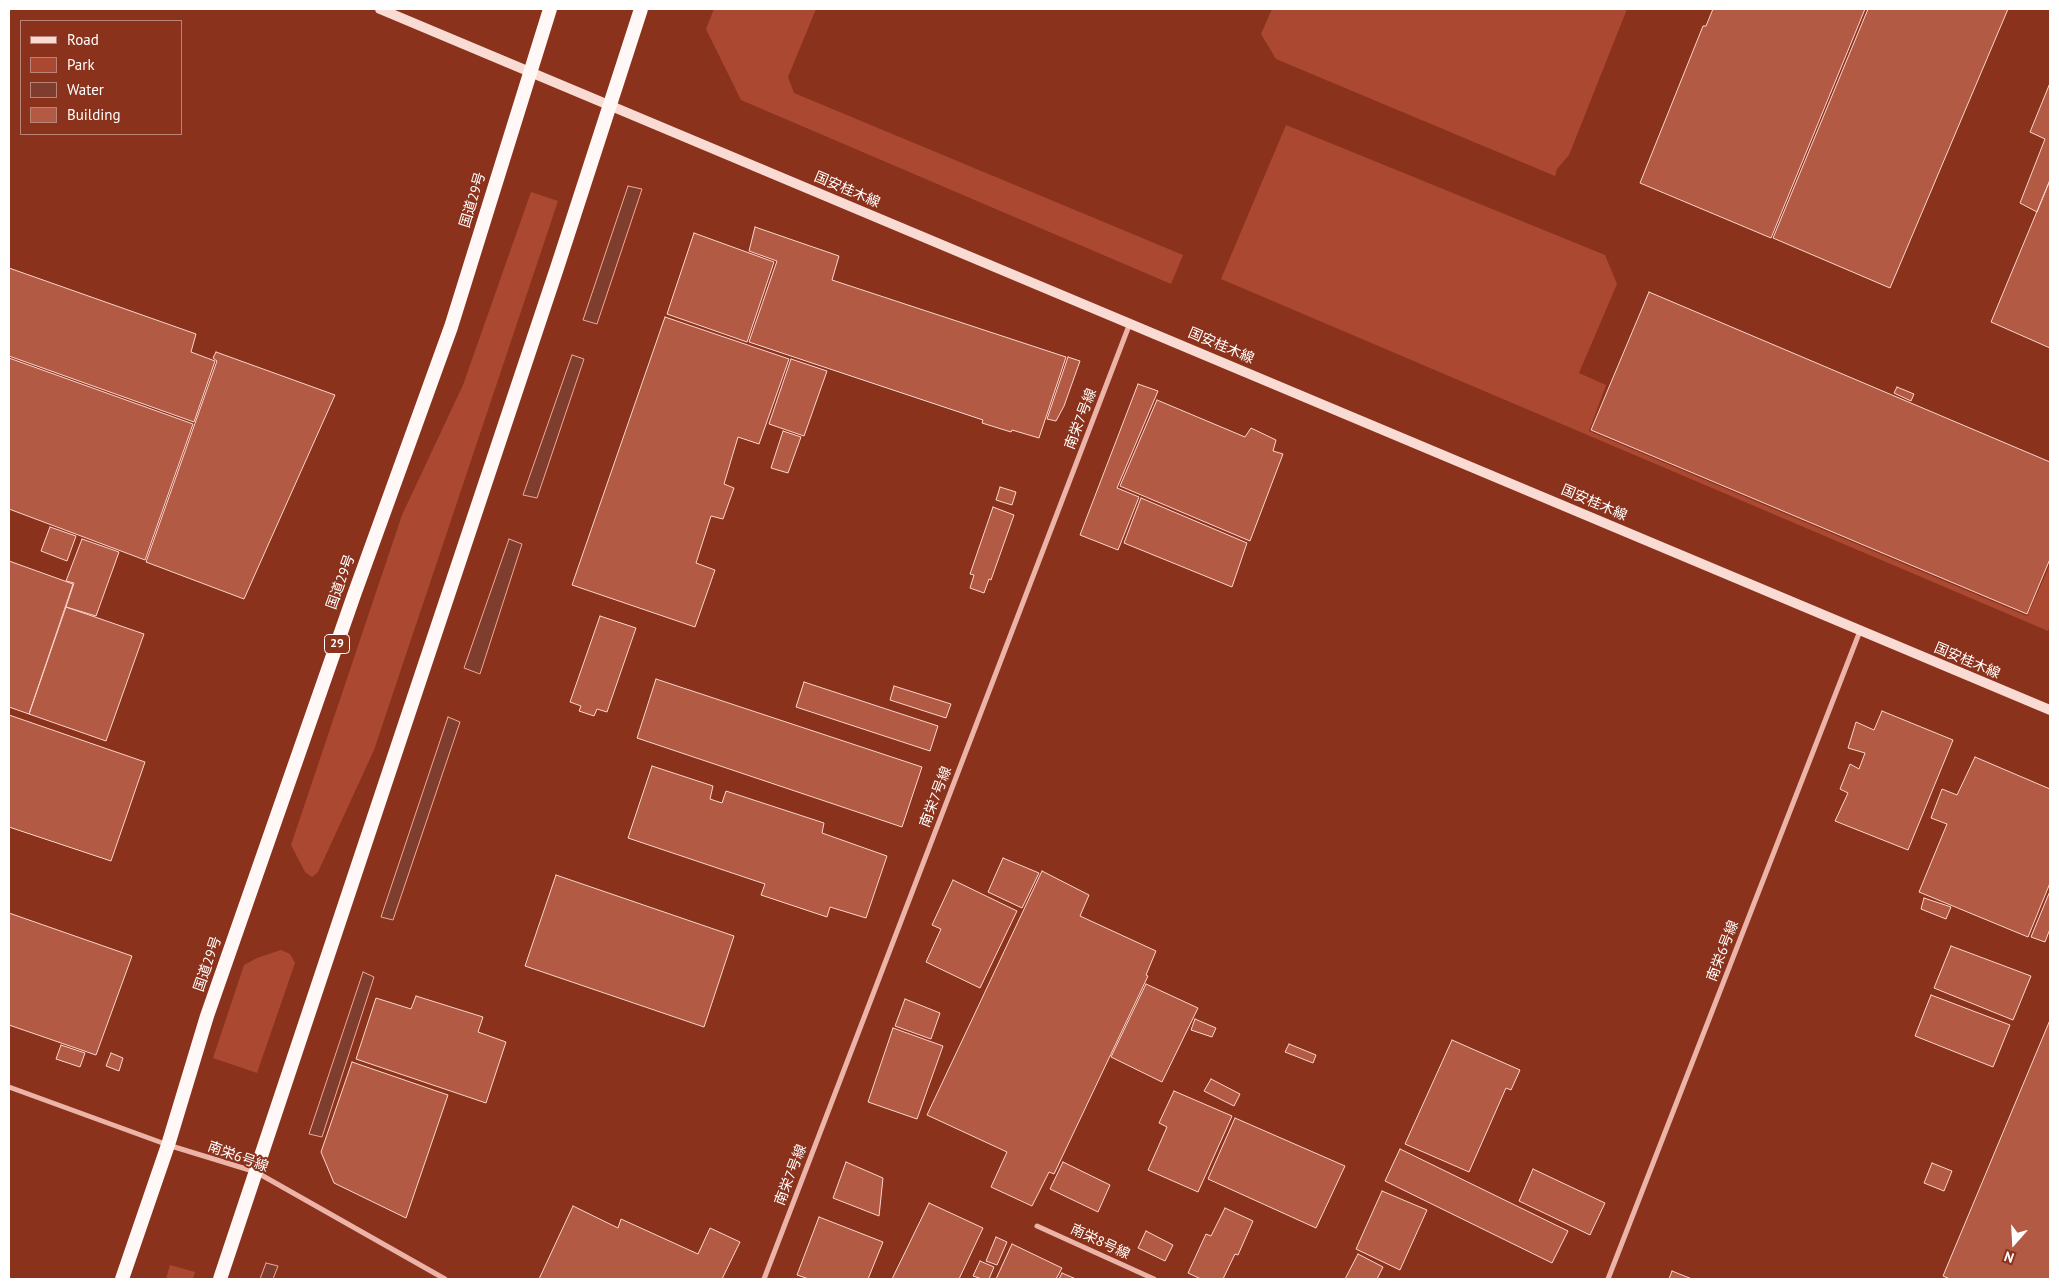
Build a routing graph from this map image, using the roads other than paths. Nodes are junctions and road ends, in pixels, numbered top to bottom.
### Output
1 (380, 9) edge
2 (550, 9) edge
3 (641, 9) edge
4 (529, 72) junction
5 (609, 104) junction
6 (1130, 323) junction
7 (1860, 630) junction
8 (2050, 710) edge
9 (9, 1087) edge
10 (168, 1145) junction
11 (256, 1172) junction
12 (1037, 1226) dead end
13 (122, 1279) edge
14 (220, 1279) edge
15 (445, 1279) edge
16 (764, 1279) edge
17 (1154, 1279) edge
18 (1608, 1279) edge

1 - 4 main road, 国安桂木線
2 - 4 highway, 国道29号 / 29
3 - 5 highway
4 - 5 main road, 国安桂木線
4 - 10 highway, 国道29号 / 29
5 - 6 main road, 国安桂木線
5 - 11 highway
6 - 7 main road, 国安桂木線
6 - 16 street, 南栄7号線
7 - 8 main road, 国安桂木線
7 - 18 street, 南栄6号線
9 - 10 street, 南栄6号線
10 - 11 street, 南栄6号線
10 - 13 highway, 国道29号 / 29
11 - 14 highway
11 - 15 street, 南栄6号線
12 - 17 street, 南栄8号線

